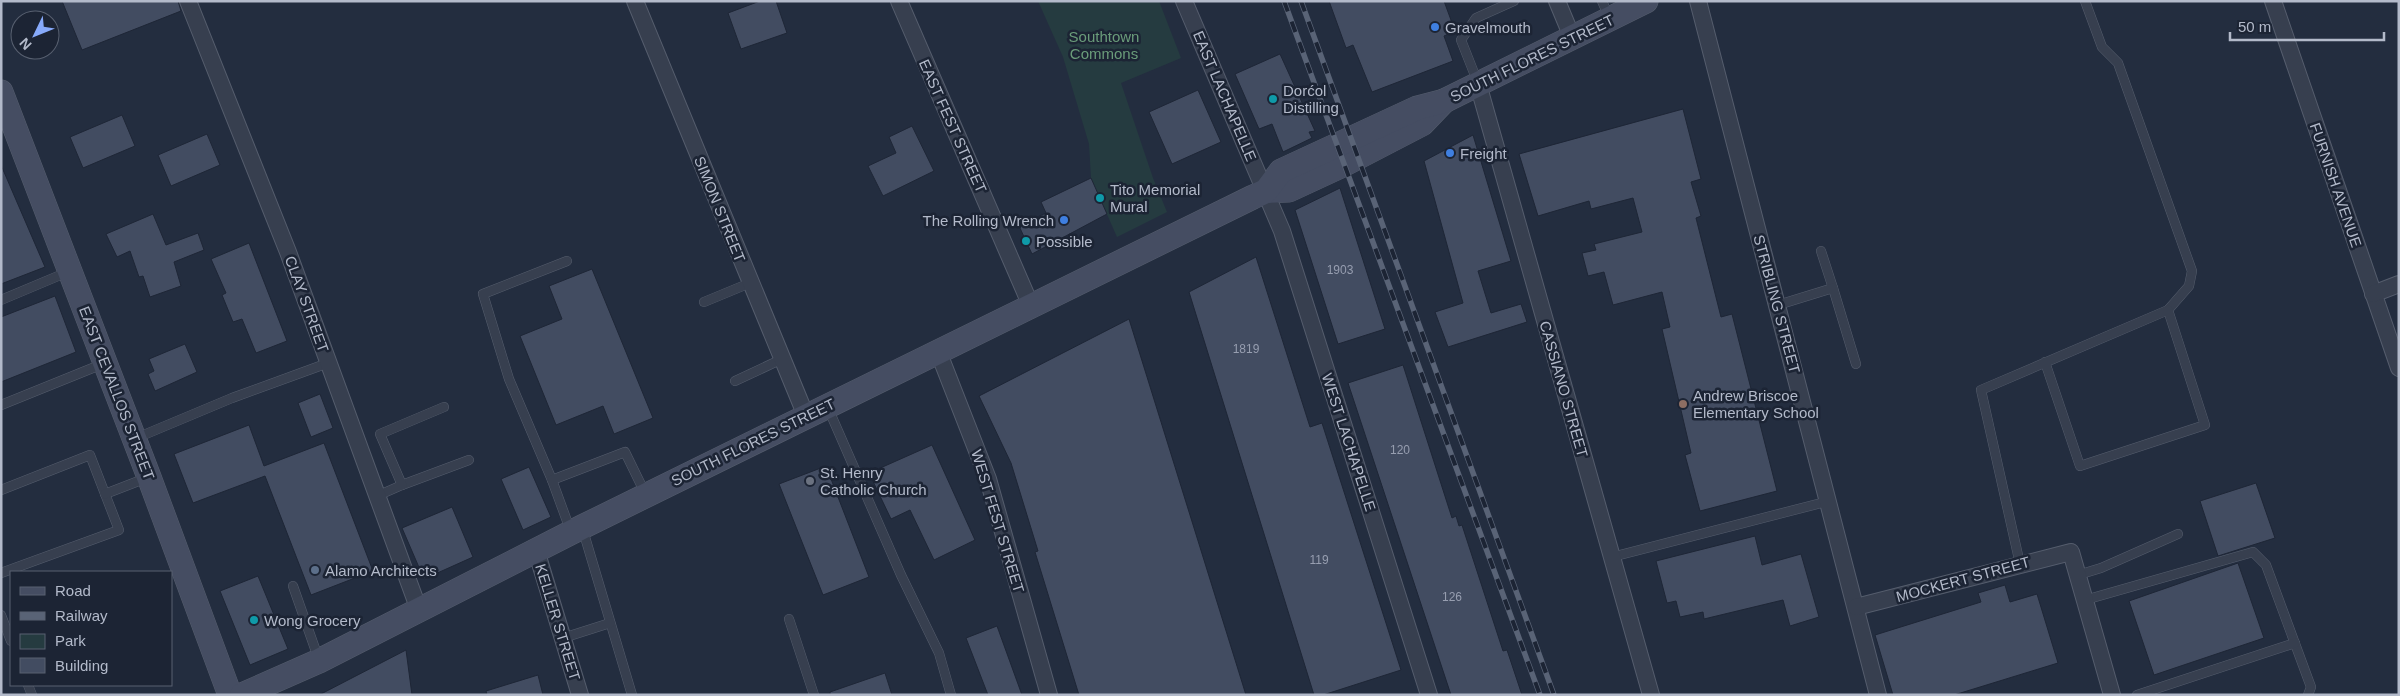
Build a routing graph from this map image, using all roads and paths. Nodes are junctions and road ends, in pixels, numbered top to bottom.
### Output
1 (188, 1) edge
2 (634, 1) edge
3 (899, 1) edge
4 (1184, 1) edge
5 (1514, 1) edge
6 (1557, 1) edge
7 (1646, 1) edge
8 (1698, 1) edge
9 (2085, 1) edge
10 (2273, 1) edge
11 (1606, 10) edge
12 (1572, 37) junction
13 (1478, 84) junction
14 (1, 92) edge
15 (1266, 191) junction
16 (1822, 251) dead end
17 (567, 261) dead end
18 (70, 271) junction
19 (750, 282) junction
20 (2399, 284) edge
21 (1833, 288) junction
22 (2373, 294) junction
23 (1, 300) edge
24 (704, 302) dead end
25 (1778, 305) junction
26 (1031, 306) junction
27 (2168, 310) junction
28 (938, 351) junction
29 (782, 359) junction
30 (2045, 362) junction
31 (105, 363) junction
32 (328, 363) junction
33 (1856, 364) dead end
34 (2399, 368) edge
35 (735, 381) dead end
36 (1, 405) edge
37 (827, 406) junction
38 (444, 407) dead end
39 (806, 416) junction
40 (134, 439) junction
41 (468, 460) dead end
42 (149, 477) junction
43 (552, 480) junction
44 (402, 485) junction
45 (1, 490) edge
46 (105, 494) junction
47 (377, 496) junction
48 (646, 496) junction
49 (1828, 500) junction
50 (576, 530) junction
51 (2178, 534) dead end
52 (536, 550) junction
53 (1612, 557) junction
54 (2020, 564) junction
55 (1, 573) edge
56 (2078, 575) junction
57 (293, 586) dead end
58 (2085, 600) junction
59 (1856, 608) junction
60 (419, 610) junction
61 (1, 615) edge
62 (789, 619) dead end
63 (610, 623) junction
64 (10, 638) edge
65 (563, 638) junction
66 (2295, 643) junction
67 (319, 660) junction
68 (230, 695) edge
69 (242, 695) edge
70 (580, 695) edge
71 (632, 695) edge
72 (814, 695) edge
73 (950, 695) edge
74 (1049, 695) edge
75 (1429, 695) edge
76 (1651, 695) edge
77 (1878, 695) edge
78 (2112, 695) edge
79 (2136, 695) edge
80 (2308, 695) edge

1 - 32 street, CLAY STREET
2 - 19 street, SIMON STREET
3 - 26 street, EAST FEST STREET
4 - 15 street, EAST LACHAPELLE
5 - 13 lane
6 - 12 street
7 - 11 main road, SOUTH FLORES STREET
8 - 25 street, STRIBLING STREET
9 - 27 lane
10 - 22 street, FURNISH AVENUE
11 - 12 main road, SOUTH FLORES STREET
12 - 13 main road, SOUTH FLORES STREET
13 - 15 main road, SOUTH FLORES STREET
13 - 53 street, CASSIANO STREET
14 - 18 main road, EAST CEVALLOS STREET
15 - 26 main road, SOUTH FLORES STREET
15 - 75 street, WEST LACHAPELLE
16 - 21 lane
17 - 43 lane
18 - 23 lane
18 - 31 main road, EAST CEVALLOS STREET
19 - 24 lane
19 - 29 street, SIMON STREET
20 - 22 street
21 - 25 lane
21 - 33 lane
22 - 34 street, FURNISH AVENUE
25 - 49 street, STRIBLING STREET
26 - 28 main road, SOUTH FLORES STREET
27 - 30 lane
27 - 30 lane
28 - 37 main road, SOUTH FLORES STREET
28 - 74 street, WEST FEST STREET
29 - 35 lane
29 - 39 street, SIMON STREET
30 - 54 lane
31 - 36 lane
31 - 40 main road, EAST CEVALLOS STREET
32 - 40 lane
32 - 47 street, CLAY STREET
37 - 39 main road, SOUTH FLORES STREET
37 - 73 lane
38 - 44 lane
39 - 48 main road, SOUTH FLORES STREET
40 - 42 main road, EAST CEVALLOS STREET
41 - 44 lane
42 - 46 lane
42 - 68 main road, EAST CEVALLOS STREET
43 - 48 lane
43 - 50 lane
44 - 47 lane
45 - 46 lane
46 - 55 lane
47 - 60 street, CLAY STREET
48 - 50 main road, SOUTH FLORES STREET
49 - 53 lane
49 - 59 street, STRIBLING STREET
50 - 52 main road, SOUTH FLORES STREET
50 - 63 lane
51 - 56 lane
52 - 60 main road, SOUTH FLORES STREET
52 - 65 street, KELLER STREET
53 - 76 street, CASSIANO STREET
54 - 56 street, MOCKERT STREET
54 - 59 street, MOCKERT STREET
56 - 58 street
57 - 67 lane
58 - 66 lane
58 - 78 street
59 - 77 street, STRIBLING STREET
60 - 67 main road, SOUTH FLORES STREET
61 - 64 lane
62 - 72 lane
63 - 65 lane
63 - 71 lane
65 - 70 street, KELLER STREET
66 - 79 lane
66 - 80 lane
67 - 69 main road, SOUTH FLORES STREET

